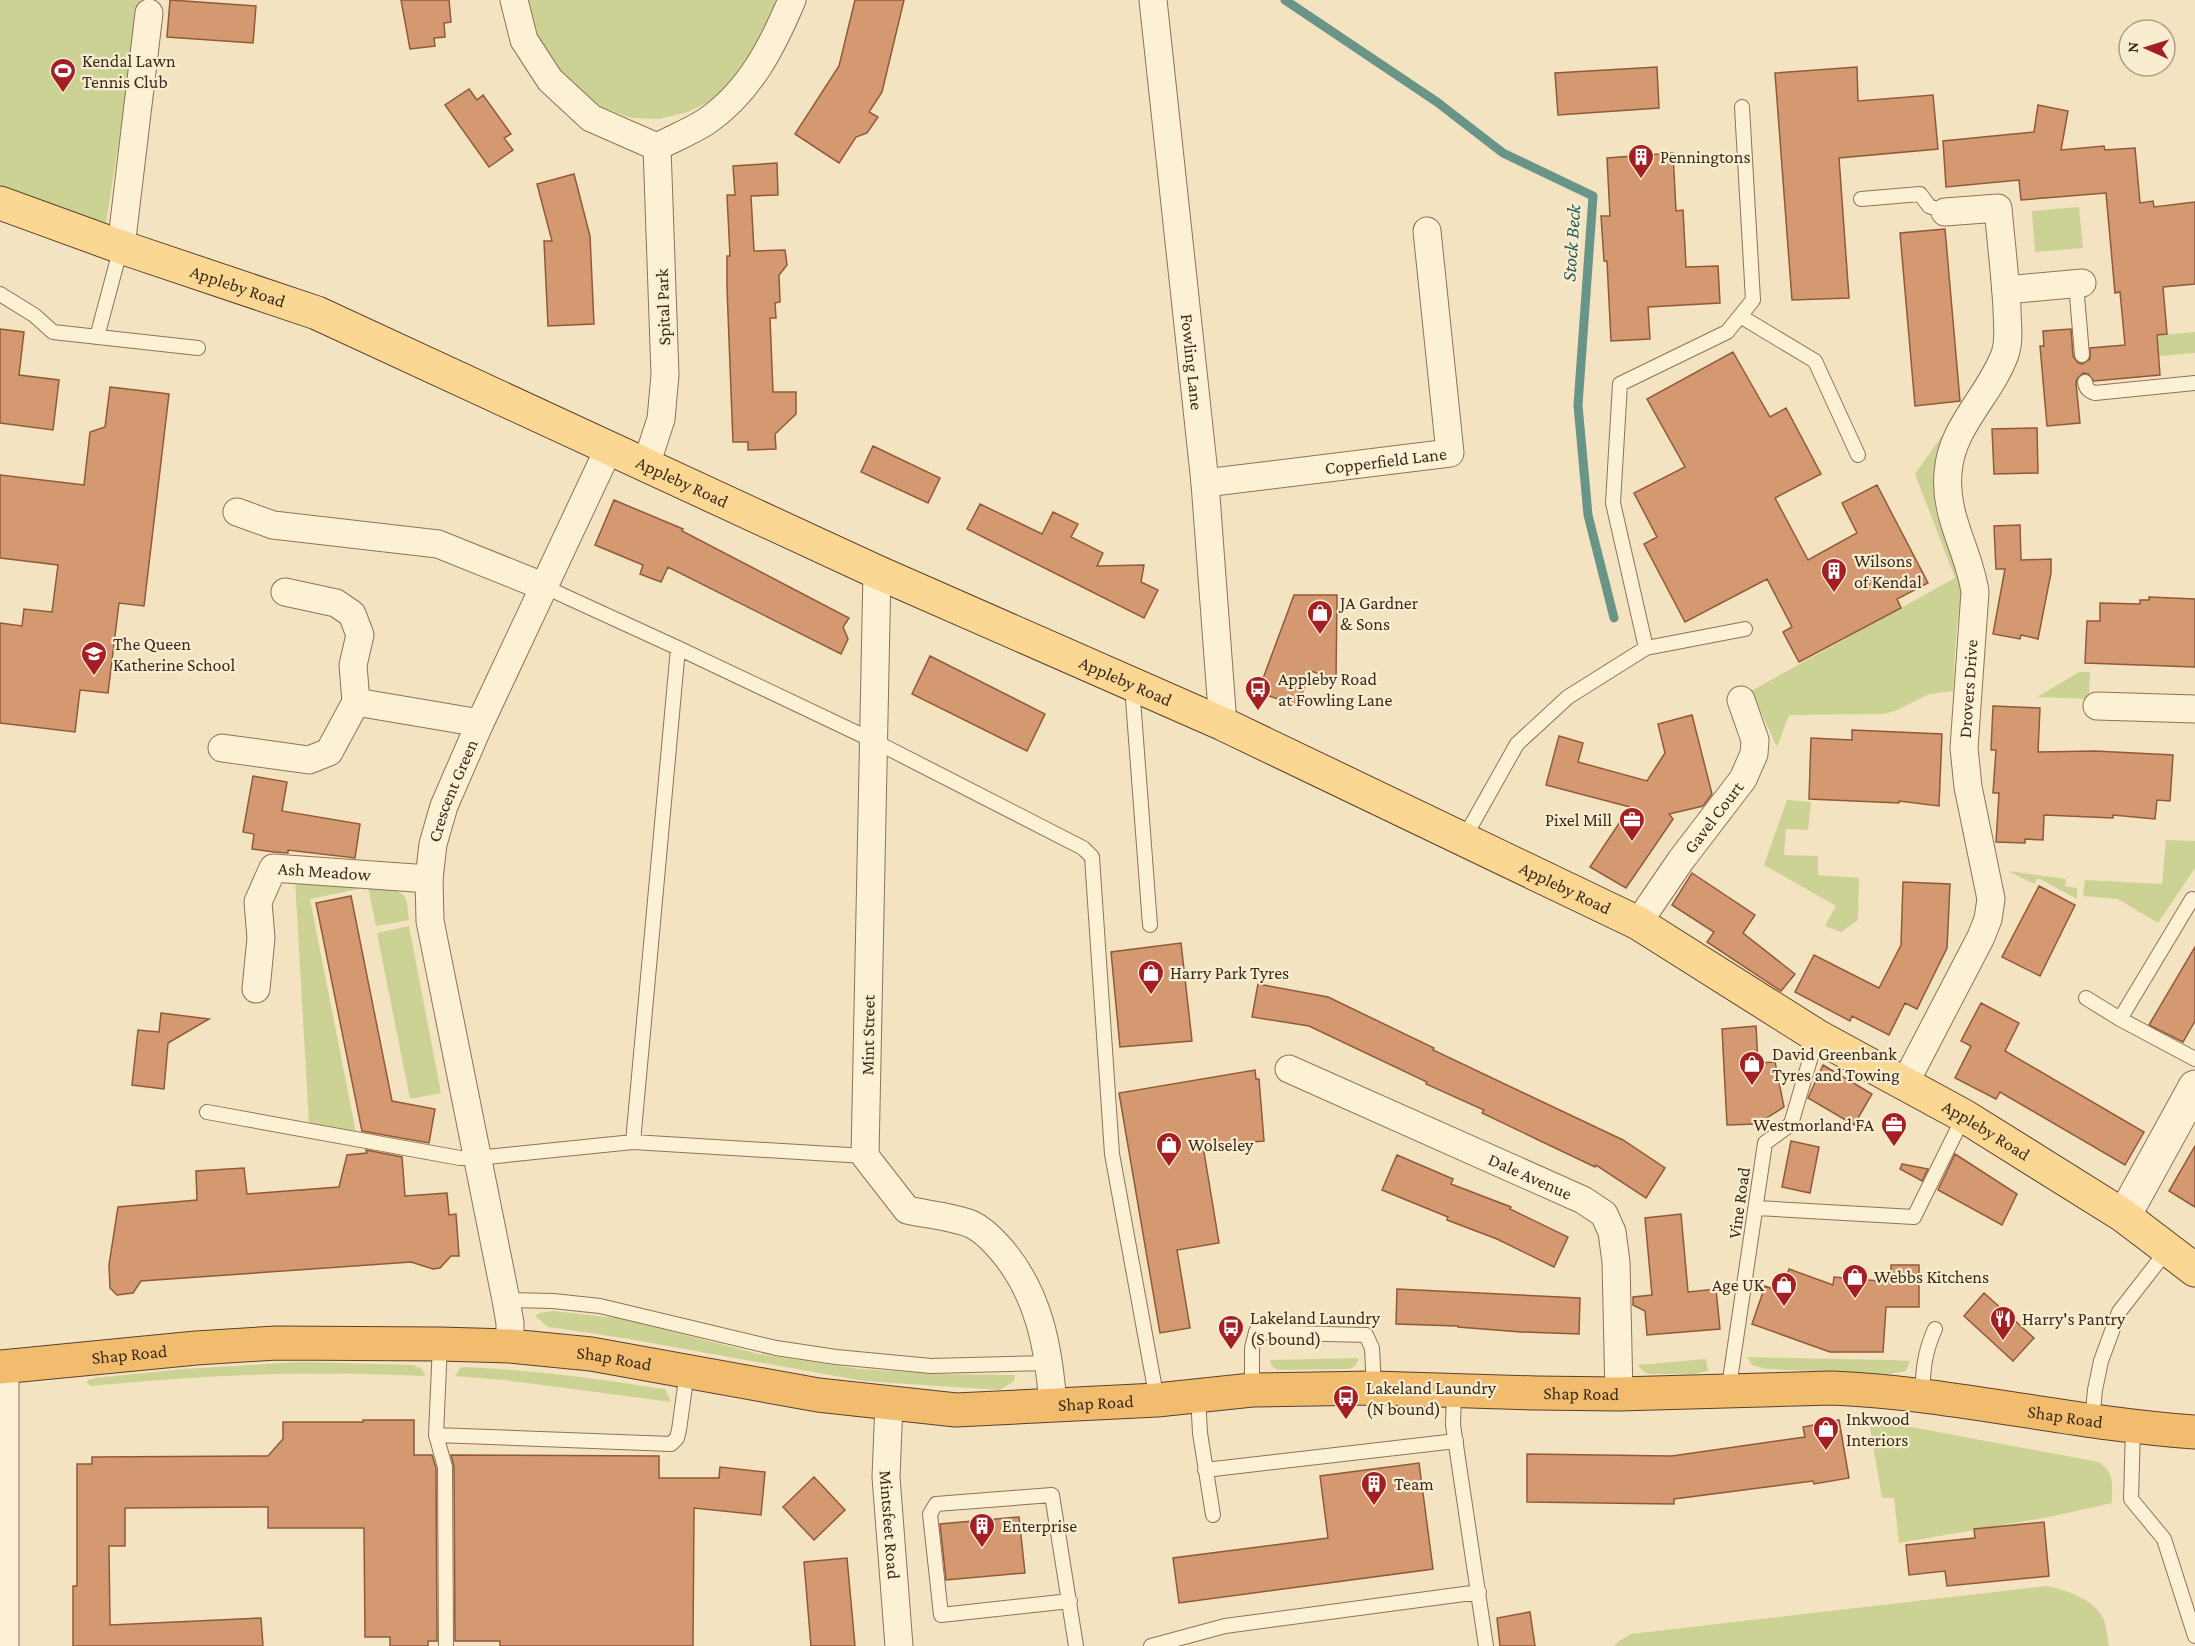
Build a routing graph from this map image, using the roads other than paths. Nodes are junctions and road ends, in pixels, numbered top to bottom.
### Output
1 (514, 0) edge
2 (792, 0) edge
3 (1153, 0) edge
4 (149, 14) dead end
5 (1742, 107) dead end
6 (657, 147) junction
7 (1861, 198) dead end
8 (0, 202) edge
9 (1945, 212) joint
10 (1426, 231) dead end
11 (120, 247) junction
12 (2079, 283) joint
13 (2006, 290) junction
14 (0, 294) edge
15 (1740, 316) junction
16 (97, 336) junction
17 (198, 348) dead end
18 (2082, 355) dead end
19 (2085, 382) dead end
20 (2195, 383) edge
21 (609, 448) junction
22 (1858, 455) dead end
23 (646, 465) junction
24 (1205, 483) junction
25 (237, 512) dead end
26 (876, 572) junction
27 (544, 587) junction
28 (285, 592) dead end
29 (1745, 629) dead end
30 (678, 648) junction
31 (1646, 648) junction
32 (1131, 684) junction
33 (1741, 700) dead end
34 (356, 702) junction
35 (2097, 706) dead end
36 (2195, 709) edge
37 (480, 723) junction
38 (1222, 724) junction
39 (874, 741) junction
40 (222, 748) dead end
41 (1463, 840) junction
42 (429, 879) junction
43 (2192, 899) dead end
44 (1638, 923) junction
45 (1150, 925) dead end
46 (256, 989) dead end
47 (2086, 998) dead end
48 (2120, 1018) junction
49 (1817, 1036) junction
50 (2195, 1059) edge
51 (1289, 1069) dead end
52 (1905, 1083) junction
53 (2195, 1087) edge
54 (207, 1112) dead end
55 (1964, 1116) junction
56 (633, 1142) junction
57 (865, 1156) junction
58 (477, 1158) junction
59 (1757, 1208) junction
60 (2124, 1216) junction
61 (2168, 1250) junction
62 (2195, 1270) edge
63 (506, 1300) junction
64 (1935, 1329) dead end
65 (440, 1344) junction
66 (510, 1346) junction
67 (1049, 1363) junction
68 (3, 1367) edge
69 (687, 1370) junction
70 (1374, 1388) junction
71 (1252, 1390) junction
72 (1454, 1390) junction
73 (1730, 1390) junction
74 (1619, 1394) junction
75 (1198, 1396) junction
76 (1922, 1397) junction
77 (1158, 1400) junction
78 (889, 1403) junction
79 (1053, 1406) junction
80 (2092, 1421) junction
81 (2133, 1428) junction
82 (2195, 1432) edge
83 (436, 1435) junction
84 (1456, 1441) junction
85 (1205, 1470) junction
86 (1213, 1515) dead end
87 (1479, 1592) junction
88 (1070, 1601) junction
89 (2195, 1636) edge
90 (5, 1646) edge
91 (446, 1646) edge
92 (899, 1646) edge
93 (1076, 1646) edge
94 (1151, 1646) edge
95 (1486, 1646) edge

1 - 6 street
2 - 6 street
3 - 24 street, Fowling Lane
4 - 11 street
5 - 15 lane
6 - 23 street, Spital Park
7 - 9 lane
8 - 11 main road, Appleby Road
9 - 13 street, Drovers Drive
10 - 24 street, Copperfield Lane
11 - 16 lane
11 - 21 main road, Appleby Road
12 - 13 street
12 - 18 lane
13 - 52 street, Drovers Drive
14 - 16 lane
15 - 22 lane
15 - 31 lane
16 - 17 lane
19 - 20 lane
21 - 23 main road, Appleby Road
21 - 27 street, Crescent Green
23 - 26 main road, Appleby Road
24 - 38 street, Fowling Lane
25 - 27 street
26 - 32 main road, Appleby Road
26 - 39 street, Mint Street
27 - 30 lane
27 - 37 street, Crescent Green
28 - 34 street
29 - 31 lane
30 - 39 lane
30 - 56 lane
31 - 41 lane
32 - 38 main road, Appleby Road
32 - 45 lane
33 - 44 street, Gavel Court
34 - 37 street
34 - 40 street
35 - 36 street
37 - 42 street, Crescent Green
38 - 41 main road, Appleby Road
39 - 57 street, Mint Street
39 - 77 lane
41 - 44 main road, Appleby Road
42 - 46 street, Ash Meadow
42 - 58 street, Crescent Green
43 - 48 lane
44 - 49 main road, Appleby Road
47 - 48 lane
48 - 50 lane
49 - 52 main road, Appleby Road
49 - 59 lane, Vine Road
51 - 74 street, Dale Avenue
52 - 55 main road, Appleby Road
53 - 60 street
54 - 58 lane
55 - 59 lane
55 - 60 main road, Appleby Road
56 - 57 lane
56 - 58 lane
57 - 67 street
58 - 63 street, Crescent Green
59 - 73 lane, Vine Road
60 - 61 main road, Appleby Road
61 - 62 main road, Appleby Road
61 - 80 lane
63 - 66 street, Crescent Green
63 - 67 lane
64 - 76 lane
65 - 66 highway, Shap Road
65 - 68 highway, Shap Road
65 - 83 lane
66 - 69 highway, Shap Road
67 - 79 street
68 - 90 street
69 - 78 highway, Shap Road
69 - 83 lane
70 - 71 highway, Shap Road
70 - 71 lane
70 - 72 highway, Shap Road
71 - 75 highway, Shap Road
72 - 74 highway, Shap Road
72 - 84 lane
73 - 74 highway, Shap Road
73 - 76 highway, Shap Road
75 - 77 highway, Shap Road
75 - 85 lane
76 - 80 highway, Shap Road
77 - 79 highway, Shap Road
78 - 79 highway, Shap Road
78 - 92 street, Mintsfeet Road
80 - 81 highway, Shap Road
81 - 82 highway, Shap Road
81 - 89 lane
83 - 91 lane
84 - 85 lane
84 - 87 lane
85 - 86 lane
87 - 94 lane
87 - 95 lane
88 - 88 lane
88 - 93 lane

